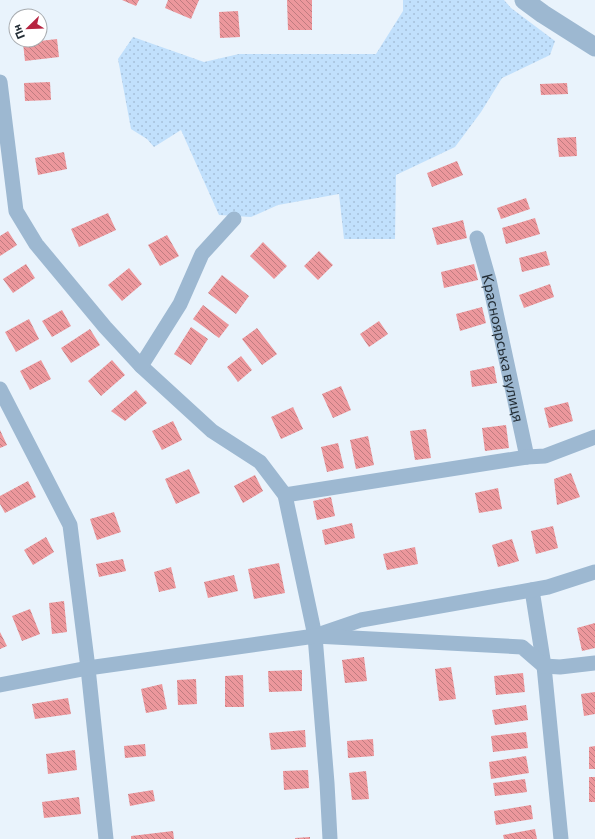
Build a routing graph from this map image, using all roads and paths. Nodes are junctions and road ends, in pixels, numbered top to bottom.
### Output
1 (524, 0) edge
2 (595, 47) edge
3 (0, 82) edge
4 (234, 219) dead end
5 (477, 238) dead end
6 (141, 366) junction
7 (0, 389) edge
8 (595, 437) edge
9 (527, 457) junction
10 (285, 495) junction
11 (595, 572) edge
12 (532, 590) junction
13 (315, 636) junction
14 (595, 663) edge
15 (544, 666) junction
16 (88, 668) junction
17 (0, 685) edge
18 (106, 839) edge
19 (330, 839) edge
20 (561, 839) edge

1 - 2 street
3 - 6 street
4 - 6 street
5 - 9 street, Красноярська вулиця
6 - 10 street
7 - 16 street
8 - 9 street
9 - 10 street
10 - 13 street
11 - 12 street
12 - 13 street
12 - 15 street
13 - 15 street
13 - 16 street
13 - 19 street
14 - 15 street
15 - 20 street
16 - 17 street
16 - 18 street

